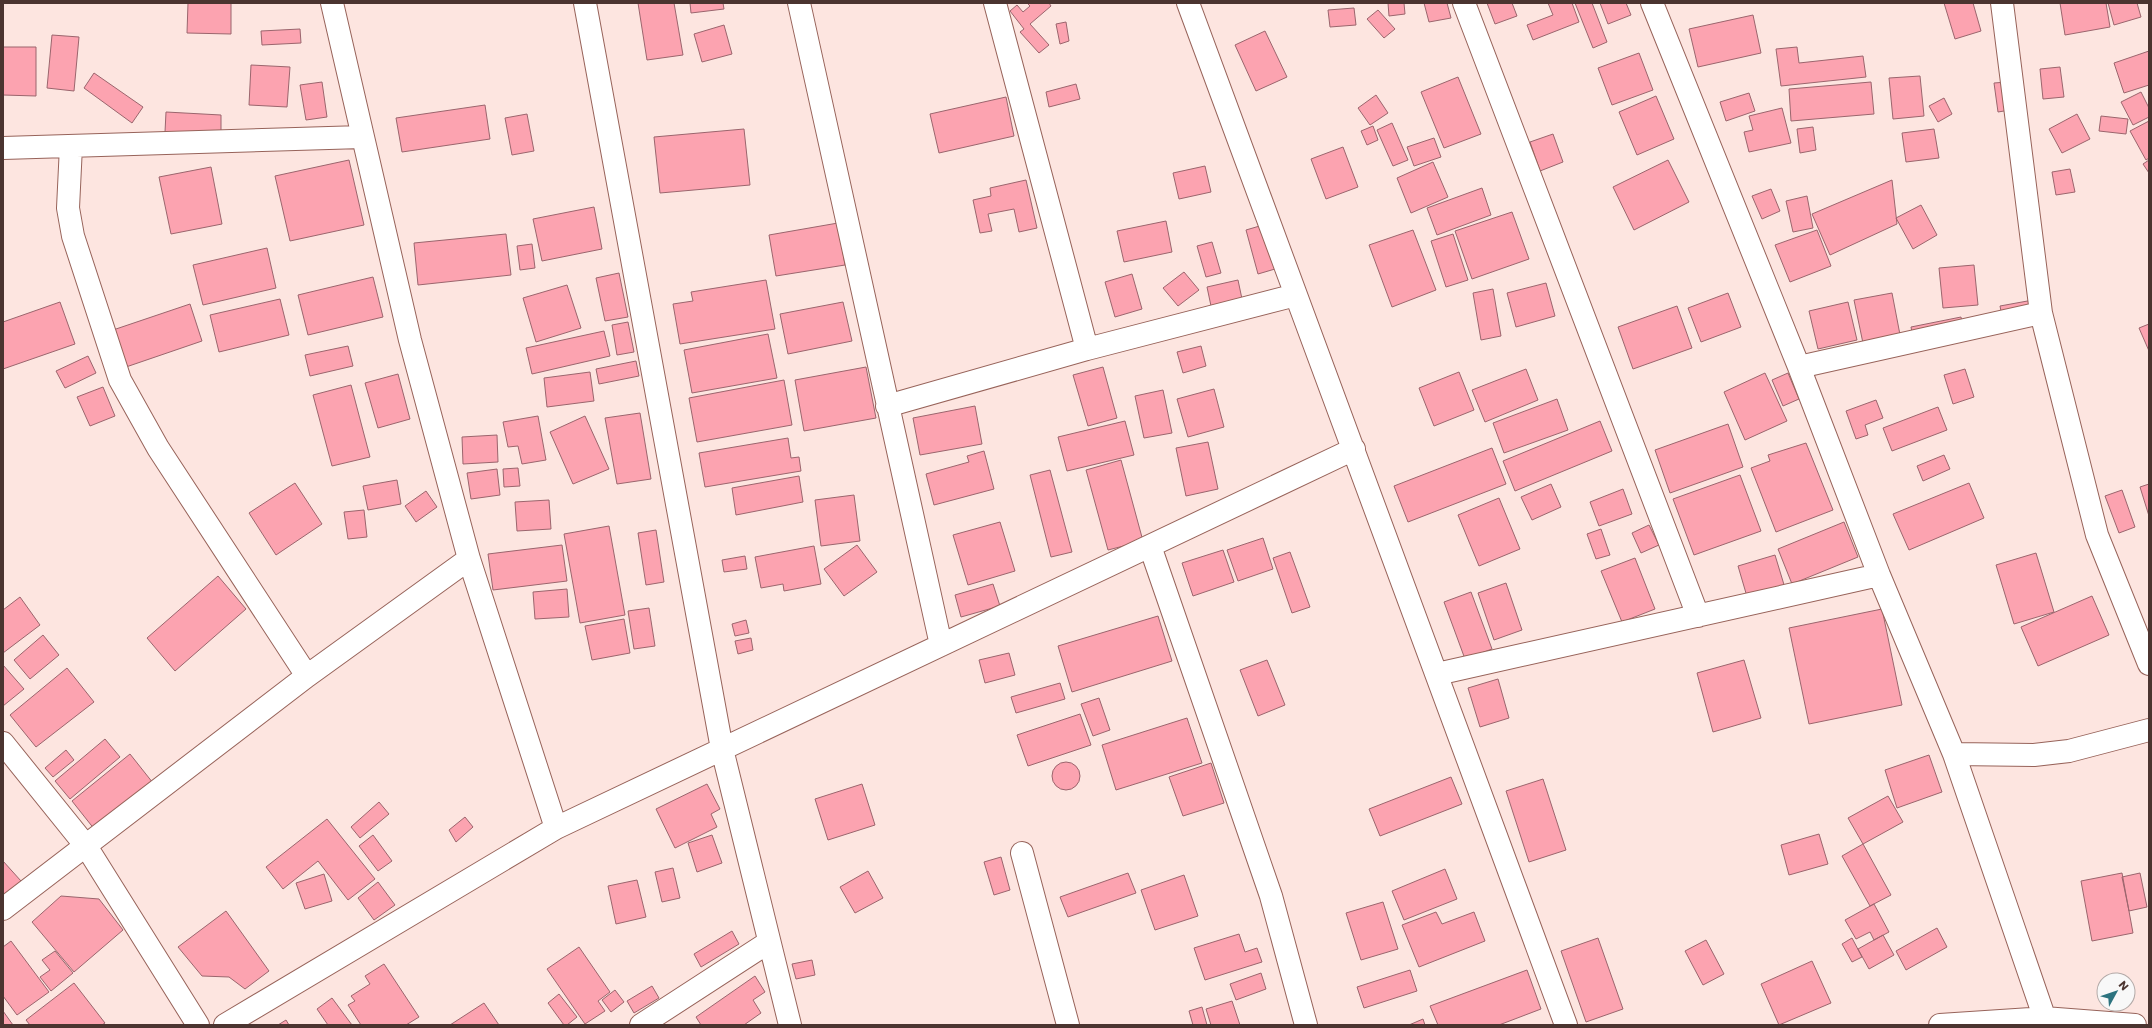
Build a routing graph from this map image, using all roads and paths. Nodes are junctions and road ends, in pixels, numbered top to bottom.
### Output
1 (332, 3) edge
2 (585, 3) edge
3 (799, 3) edge
4 (995, 3) edge
5 (1188, 3) edge
6 (1464, 3) edge
7 (1652, 3) edge
8 (2002, 3) edge
9 (362, 137) junction
10 (71, 146) junction
11 (3, 148) edge
12 (1296, 295) junction
13 (2041, 312) junction
14 (1087, 349) junction
15 (1799, 367) junction
16 (887, 406) junction
17 (1354, 449) junction
18 (1150, 546) junction
19 (469, 559) junction
20 (1879, 575) junction
21 (1698, 616) junction
22 (941, 645) junction
23 (2149, 664) edge
24 (1436, 674) junction
25 (306, 676) junction
26 (2149, 730) edge
27 (3, 743) edge
28 (722, 749) junction
29 (1954, 754) junction
30 (556, 828) junction
31 (86, 846) junction
32 (1022, 853) dead end
33 (3, 909) edge
34 (769, 942) junction
35 (2046, 1022) edge
36 (198, 1025) edge
37 (226, 1025) edge
38 (641, 1025) edge
39 (790, 1025) edge
40 (1068, 1025) edge
41 (1306, 1025) edge
42 (1566, 1025) edge
43 (1940, 1025) edge
44 (2135, 1025) edge

1 - 9 street
2 - 28 street
3 - 16 street
4 - 14 street
5 - 12 street
6 - 21 street
7 - 15 street
8 - 13 street
9 - 10 street
9 - 19 street
10 - 11 street
10 - 25 street
12 - 14 street
12 - 17 street
13 - 15 street
13 - 23 street
14 - 16 street
15 - 20 street
16 - 22 street
17 - 18 street
17 - 24 street
18 - 22 street
18 - 41 street
19 - 25 street
19 - 30 street
20 - 21 street
20 - 29 street
21 - 24 street
22 - 28 street
24 - 42 street
25 - 31 street
26 - 29 street
27 - 31 street
28 - 30 street
28 - 34 street
29 - 35 street
30 - 37 street
31 - 33 street
31 - 36 street
32 - 40 street
34 - 38 street
34 - 39 street
35 - 43 street
35 - 44 street

